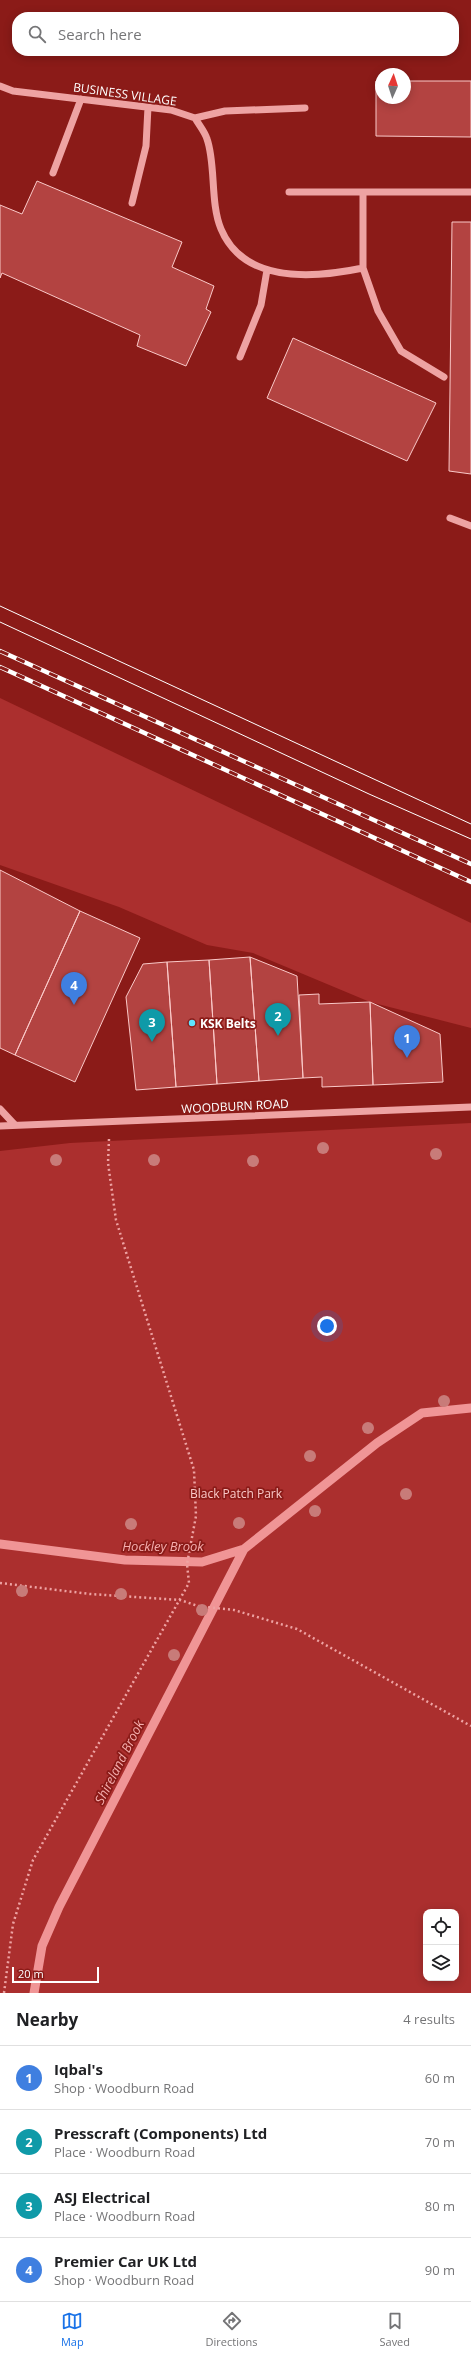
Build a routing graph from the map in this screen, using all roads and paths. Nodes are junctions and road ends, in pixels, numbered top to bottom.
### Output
1 (0, 86) edge
2 (80, 99) junction
3 (148, 107) junction
4 (305, 108) dead end
5 (196, 118) junction
6 (53, 173) dead end
7 (289, 192) dead end
8 (363, 192) junction
9 (471, 192) edge
10 (132, 203) dead end
11 (363, 268) junction
12 (267, 270) junction
13 (240, 357) dead end
14 (444, 377) dead end
15 (450, 518) dead end
16 (471, 526) edge
17 (471, 1107) edge
18 (0, 1109) edge
19 (110, 1122) junction
20 (14, 1124) junction
21 (0, 1126) edge
22 (0, 1583) edge
23 (180, 1600) junction
24 (471, 1726) edge
25 (4, 1993) edge

1 - 2 street, BUSINESS VILLAGE
2 - 3 street, BUSINESS VILLAGE
2 - 6 street
3 - 5 street, BUSINESS VILLAGE
3 - 10 street
4 - 5 street
5 - 12 street
7 - 8 street
8 - 9 street
8 - 11 street
11 - 12 street
11 - 14 street
12 - 13 street
15 - 16 street
17 - 19 street, WOODBURN ROAD
18 - 20 street
19 - 20 street, WOODBURN ROAD
19 - 23 path
20 - 21 street, WOODBURN ROAD
22 - 23 path
23 - 24 path
23 - 25 path

